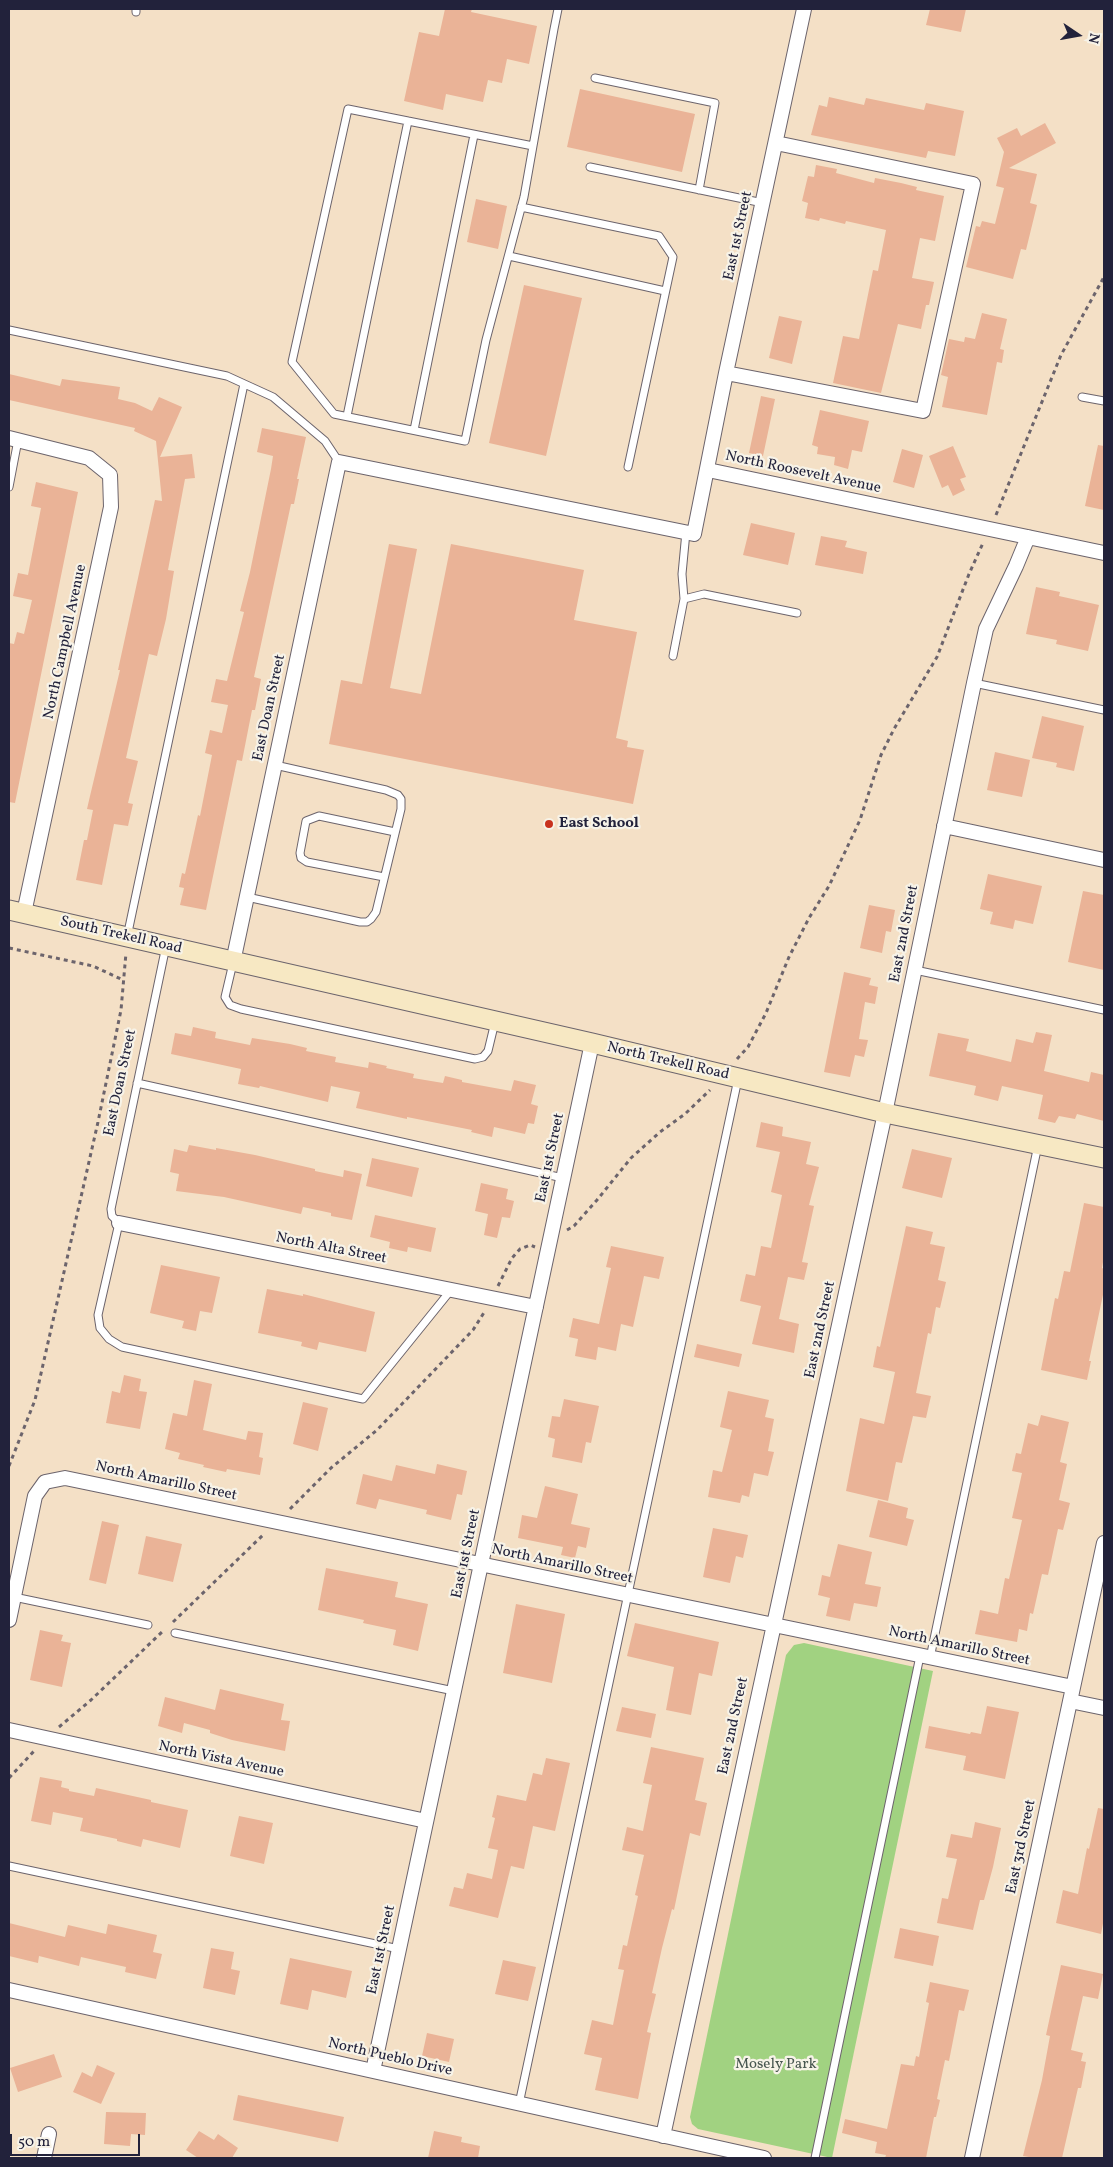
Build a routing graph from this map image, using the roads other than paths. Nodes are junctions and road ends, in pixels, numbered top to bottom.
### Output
1 (558, 9) edge
2 (804, 9) edge
3 (596, 78) dead end
4 (408, 121) junction
5 (474, 135) junction
6 (776, 143) junction
7 (533, 146) junction
8 (590, 167) dead end
9 (699, 190) junction
10 (763, 203) junction
11 (521, 207) junction
12 (508, 256) junction
13 (665, 291) junction
14 (9, 330) edge
15 (726, 373) junction
16 (244, 384) junction
17 (1082, 397) dead end
18 (1104, 401) edge
19 (347, 416) junction
20 (414, 430) junction
21 (14, 439) edge
22 (339, 462) junction
23 (628, 467) dead end
24 (708, 470) junction
25 (9, 487) edge
26 (686, 532) junction
27 (1028, 537) junction
28 (1104, 553) edge
29 (684, 599) junction
30 (797, 613) dead end
31 (673, 656) dead end
32 (974, 683) junction
33 (1104, 710) edge
34 (275, 766) junction
35 (944, 826) junction
36 (395, 832) junction
37 (1104, 860) edge
38 (384, 877) junction
39 (247, 897) junction
40 (16, 912) edge
41 (127, 937) junction
42 (166, 946) junction
43 (233, 962) junction
44 (915, 970) junction
45 (1104, 1010) edge
46 (495, 1021) junction
47 (592, 1043) junction
48 (731, 1077) junction
49 (137, 1083) junction
50 (885, 1114) junction
51 (1038, 1145) junction
52 (1104, 1158) edge
53 (564, 1178) junction
54 (120, 1223) junction
55 (451, 1290) junction
56 (536, 1307) junction
57 (1104, 1543) edge
58 (481, 1564) junction
59 (629, 1595) junction
60 (14, 1597) junction
61 (9, 1620) edge
62 (773, 1625) junction
63 (148, 1626) dead end
64 (175, 1632) dead end
65 (925, 1657) junction
66 (454, 1691) junction
67 (1072, 1694) junction
68 (1104, 1708) edge
69 (9, 1730) edge
70 (426, 1821) junction
71 (9, 1866) edge
72 (399, 1949) junction
73 (9, 1990) edge
74 (373, 2071) junction
75 (519, 2104) junction
76 (49, 2134) dead end
77 (663, 2136) junction
78 (44, 2158) edge
79 (764, 2158) edge
80 (815, 2158) edge
81 (972, 2158) edge

1 - 7 lane
2 - 6 street, East 1st Street
3 - 9 lane
4 - 5 lane
4 - 19 lane
4 - 19 lane
5 - 7 lane
5 - 20 lane
6 - 10 street, East 1st Street
6 - 15 street
7 - 11 lane
8 - 9 lane
9 - 10 lane
10 - 15 street, East 1st Street
11 - 12 lane
11 - 13 lane
12 - 13 lane
12 - 20 lane
13 - 23 lane
14 - 16 lane
15 - 24 street, East 1st Street
16 - 22 lane
16 - 41 lane
17 - 18 lane
19 - 20 lane
21 - 25 lane
21 - 40 street, North Campbell Avenue
22 - 26 street
22 - 34 street, East Doan Street
24 - 26 street, North Roosevelt Avenue
24 - 27 street, North Roosevelt Avenue
26 - 29 lane
27 - 28 street, North Roosevelt Avenue
27 - 32 street, East 2nd Street
29 - 30 lane
29 - 31 lane
32 - 33 lane
32 - 35 street, East 2nd Street
34 - 36 lane
34 - 39 street, East Doan Street
35 - 37 street
35 - 44 street, East 2nd Street
36 - 38 lane
36 - 38 lane
38 - 39 lane
39 - 43 street, East Doan Street
40 - 41 main road, South Trekell Road
41 - 42 main road, South Trekell Road
42 - 43 main road, South Trekell Road
42 - 49 lane, East Doan Street
43 - 46 main road, North Trekell Road
43 - 46 lane
44 - 45 lane
44 - 50 street, East 2nd Street
46 - 47 main road, North Trekell Road
47 - 48 main road, North Trekell Road
47 - 53 street, East 1st Street
48 - 50 main road, North Trekell Road
48 - 59 lane
49 - 53 lane
49 - 54 lane, East Doan Street
50 - 51 main road, North Trekell Road
50 - 62 street, East 2nd Street
51 - 52 main road, North Trekell Road
51 - 65 lane
53 - 56 street, East 1st Street
54 - 55 street, North Alta Street
54 - 55 lane
55 - 56 street, North Alta Street
56 - 58 street, East 1st Street
57 - 67 street, East 3rd Street
58 - 59 street, North Amarillo Street
58 - 60 street, North Amarillo Street
58 - 66 street, East 1st Street
59 - 62 street, North Amarillo Street
59 - 75 lane
60 - 61 street
60 - 63 lane
62 - 65 street, North Amarillo Street
62 - 77 street, East 2nd Street
64 - 66 lane
65 - 67 street, North Amarillo Street
65 - 80 lane
66 - 70 street, East 1st Street
67 - 68 street, North Amarillo Street
67 - 81 street, East 3rd Street
69 - 70 street, North Vista Avenue
70 - 72 street, East 1st Street
71 - 72 lane
72 - 74 street, East 1st Street
73 - 74 street, North Pueblo Drive
74 - 75 street, North Pueblo Drive
75 - 77 street, North Pueblo Drive
76 - 78 street
77 - 79 street, North Pueblo Drive

